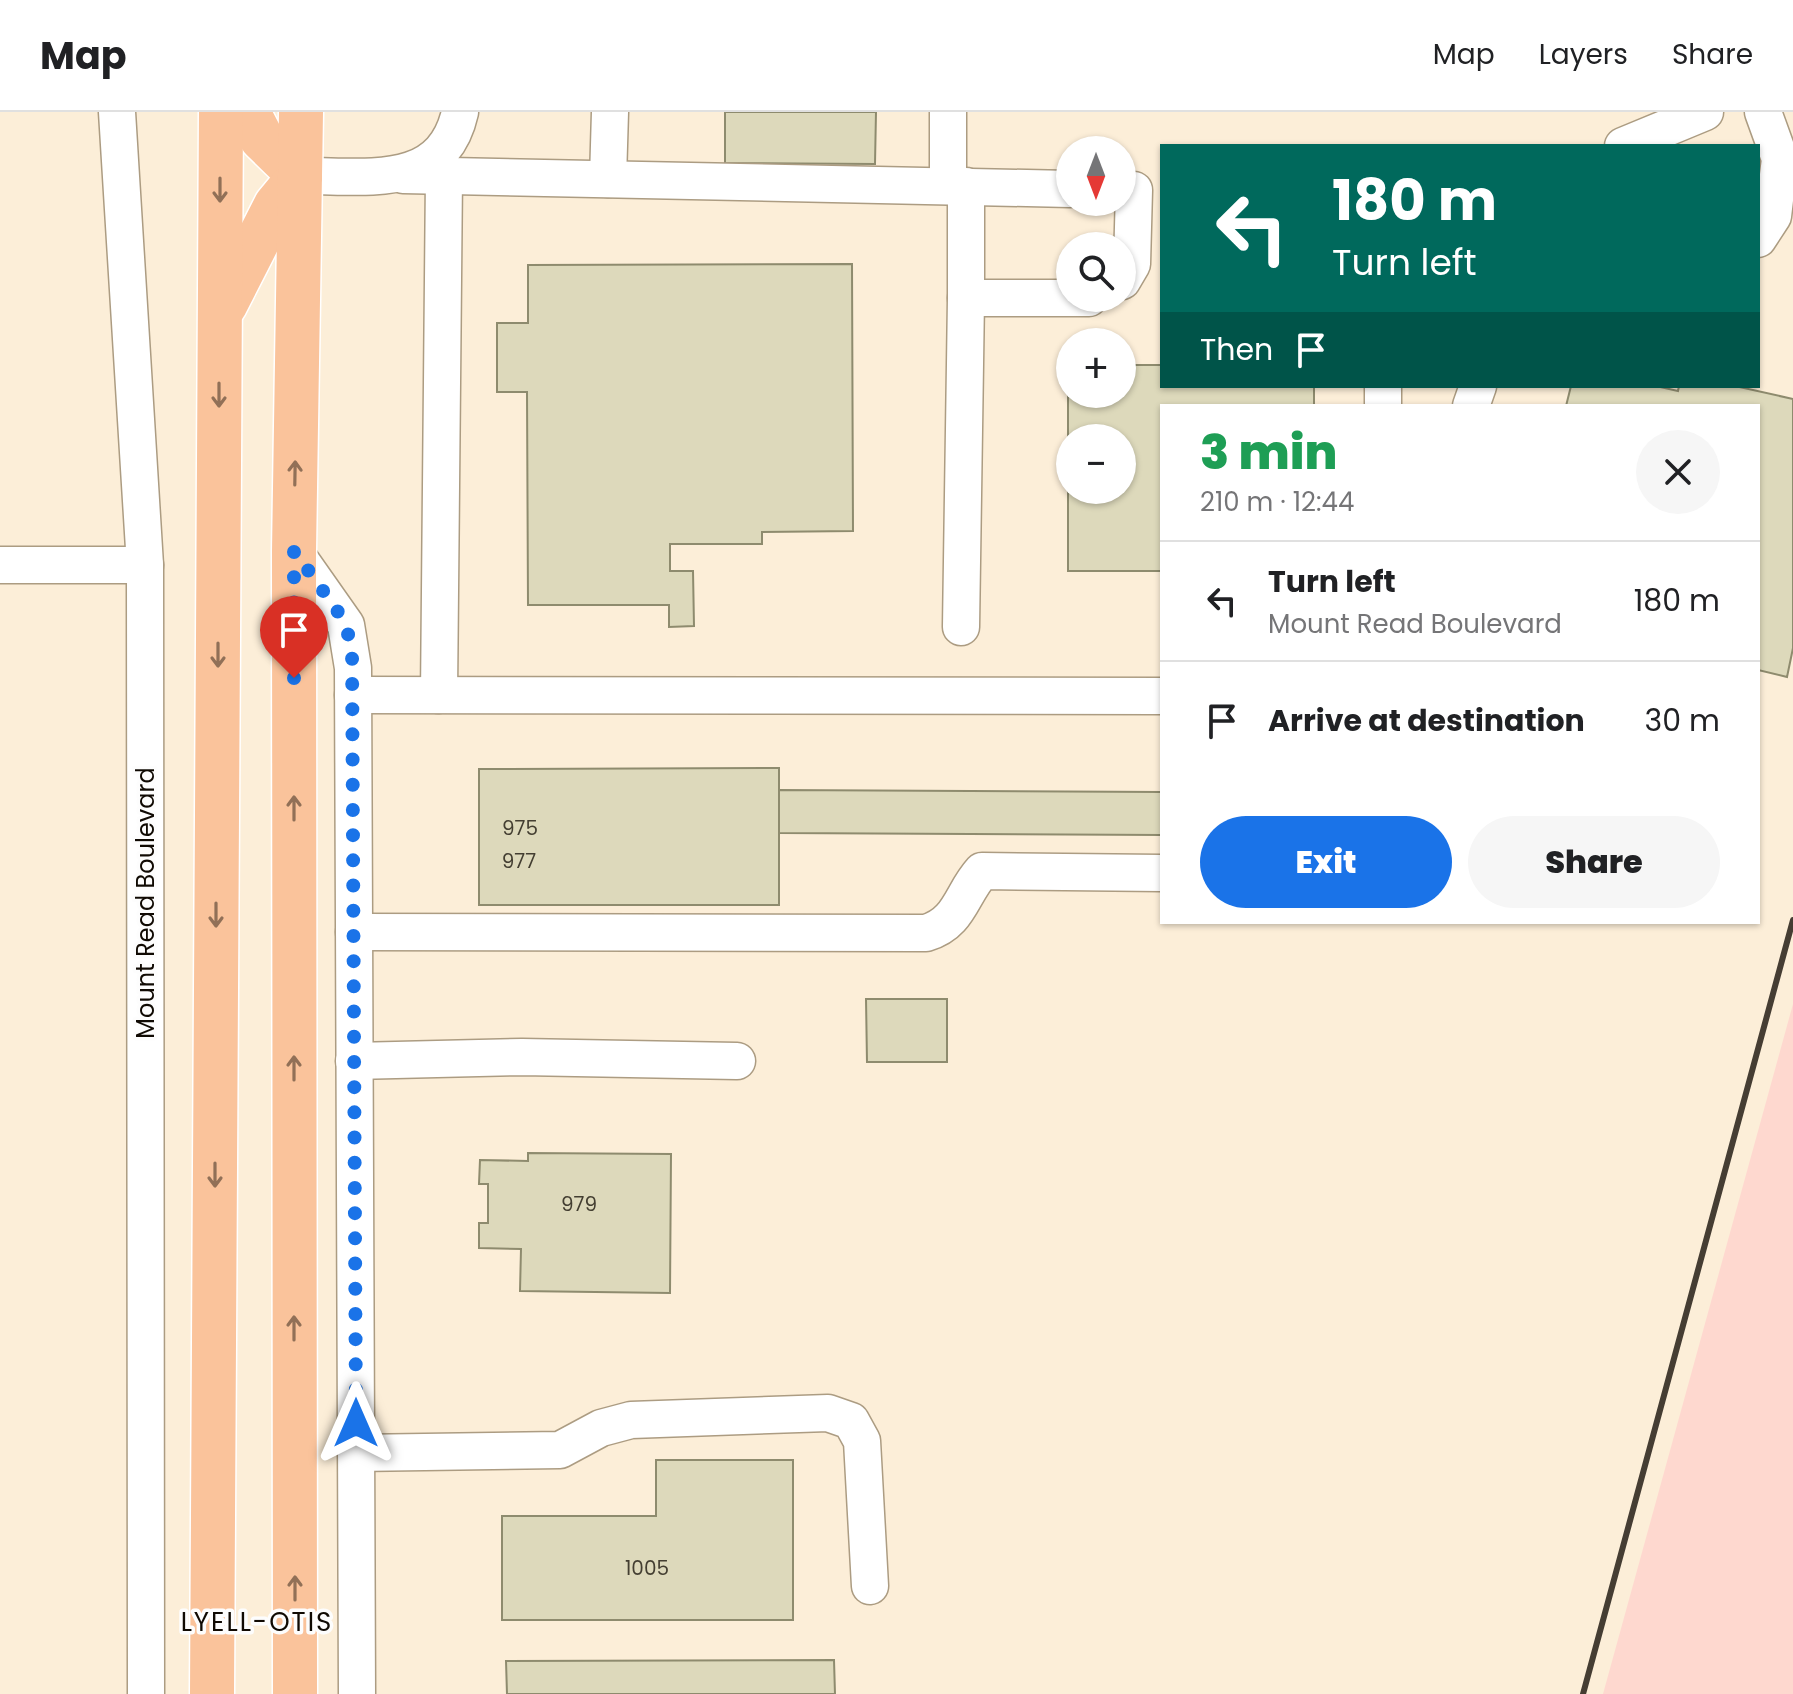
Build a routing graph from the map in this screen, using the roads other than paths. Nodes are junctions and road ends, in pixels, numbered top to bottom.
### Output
1 (117, 112) edge
2 (221, 112) edge
3 (248, 112) edge
4 (301, 112) edge
5 (460, 112) edge
6 (610, 112) edge
7 (948, 112) edge
8 (1705, 112) edge
9 (1763, 112) edge
10 (1628, 144) edge
11 (403, 175) junction
12 (444, 175) junction
13 (300, 176) junction
14 (608, 179) junction
15 (957, 186) junction
16 (1056, 189) edge
17 (1139, 190) edge
18 (1135, 232) edge
19 (1760, 236) edge
20 (966, 298) junction
21 (1056, 298) edge
22 (220, 317) junction
23 (294, 551) junction
24 (0, 565) edge
25 (145, 565) junction
26 (961, 627) dead end
27 (353, 695) junction
28 (439, 695) junction
29 (1160, 696) edge
30 (1160, 873) edge
31 (354, 932) junction
32 (354, 1061) junction
33 (737, 1061) dead end
34 (356, 1453) junction
35 (870, 1586) dead end
36 (146, 1694) edge
37 (212, 1694) edge
38 (295, 1694) edge
39 (357, 1694) edge

1 - 25 street, Mount Read Boulevard
2 -> 22 main road
3 - 13 main road
4 - 13 main road
5 - 11 street
6 - 14 street
7 - 15 street
8 - 10 street
9 - 19 street
11 - 12 street
11 - 13 street
12 - 14 street
12 - 28 street
13 - 22 main road
23 -> 13 main road
14 - 15 street
15 - 16 street
15 - 20 street
17 - 18 street
20 - 21 street
20 - 26 street
22 -> 37 main road
23 - 27 street
38 -> 23 main road
24 - 25 street
25 - 36 street, Mount Read Boulevard
27 - 28 street
27 - 31 street
28 - 29 street
30 - 31 street
31 - 32 street
32 - 33 street
32 - 34 street
34 - 35 street
34 - 39 street

